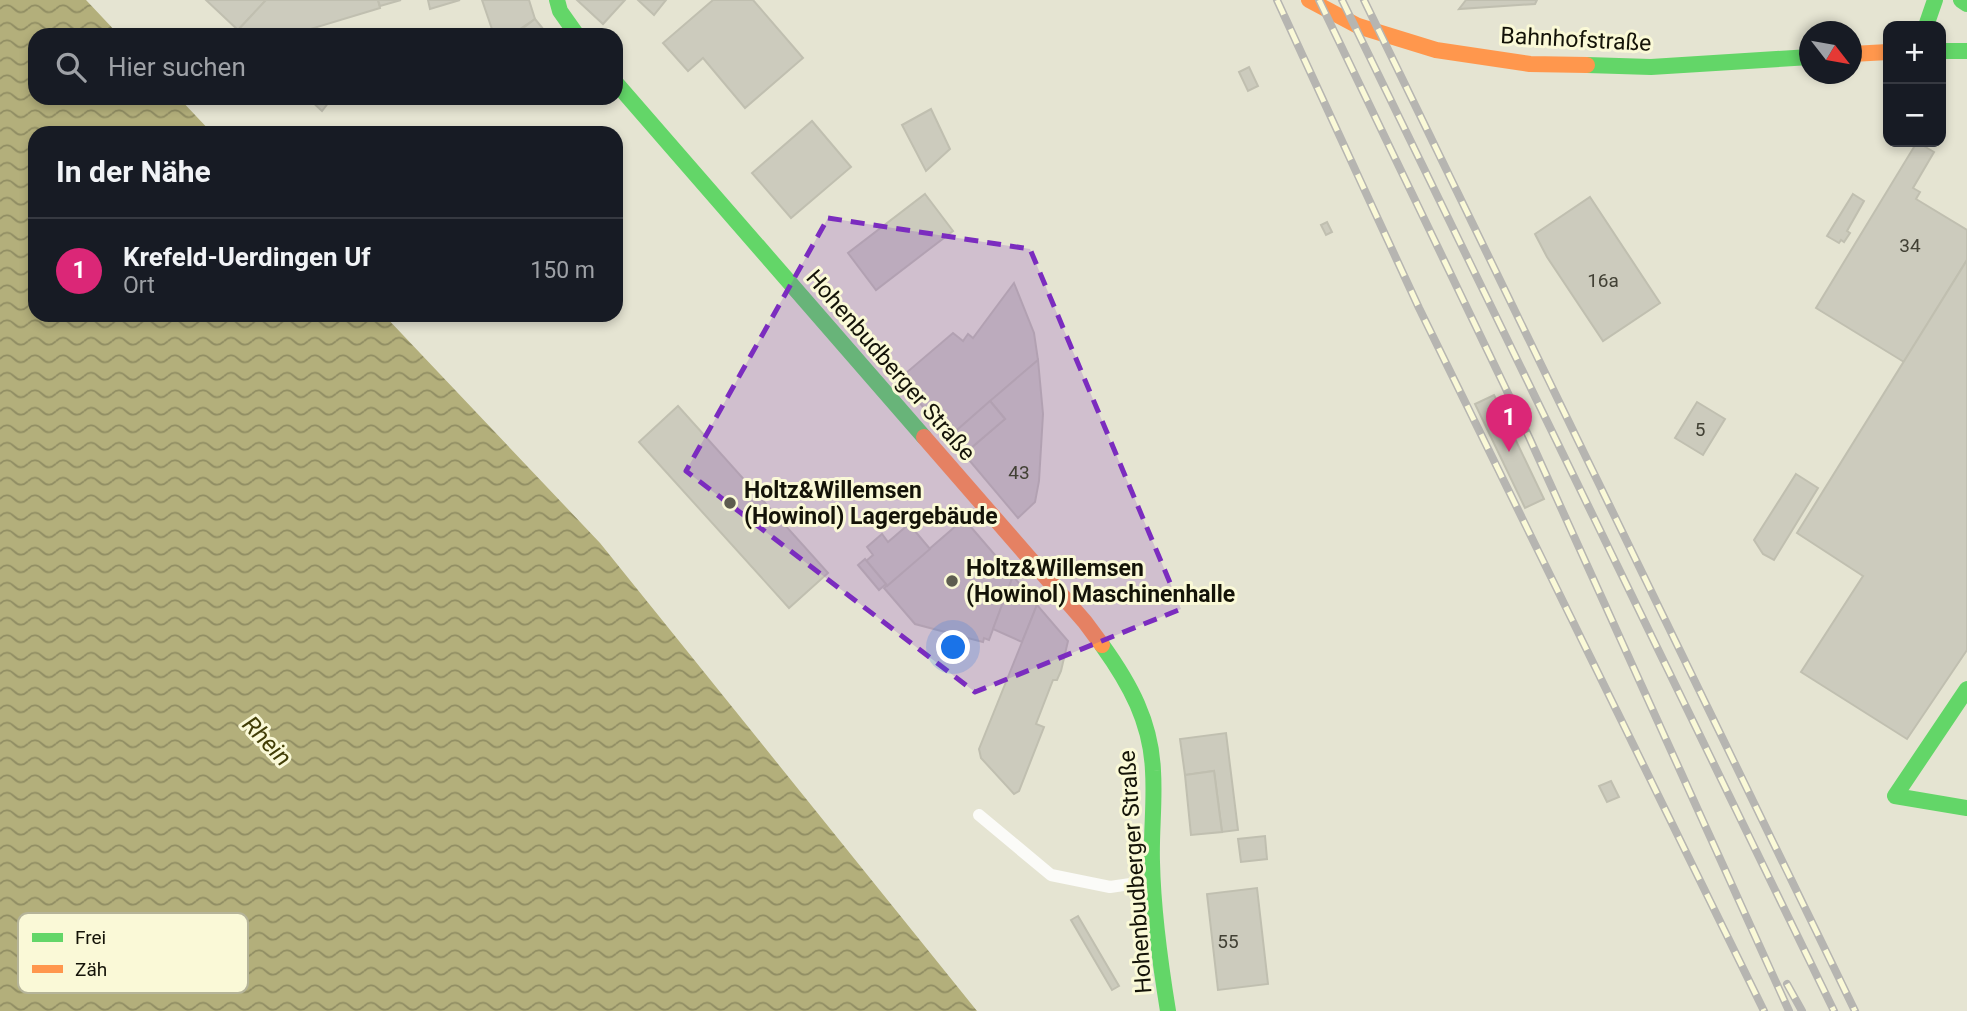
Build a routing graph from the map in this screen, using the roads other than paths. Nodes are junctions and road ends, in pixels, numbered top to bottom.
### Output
1 (556, 0) edge
2 (1309, 0) edge
3 (1935, 0) edge
4 (1961, 0) edge
5 (1967, 4) edge
6 (1928, 21) edge
7 (572, 28) edge
8 (1946, 51) edge
9 (1967, 51) edge
10 (1883, 52) edge
11 (1862, 53) edge
12 (1799, 58) edge
13 (623, 91) edge
14 (1967, 689) edge
15 (1967, 808) edge
16 (979, 815) dead end
17 (1154, 881) junction
18 (1168, 1011) edge

1 - 7 street
2 - 12 street, Bahnhofstraße
3 - 6 street
4 - 5 street
8 - 9 street
10 - 11 street
13 - 17 street, Hohenbudberger Straße
14 - 15 street
16 - 17 lane
17 - 18 street, Hohenbudberger Straße

